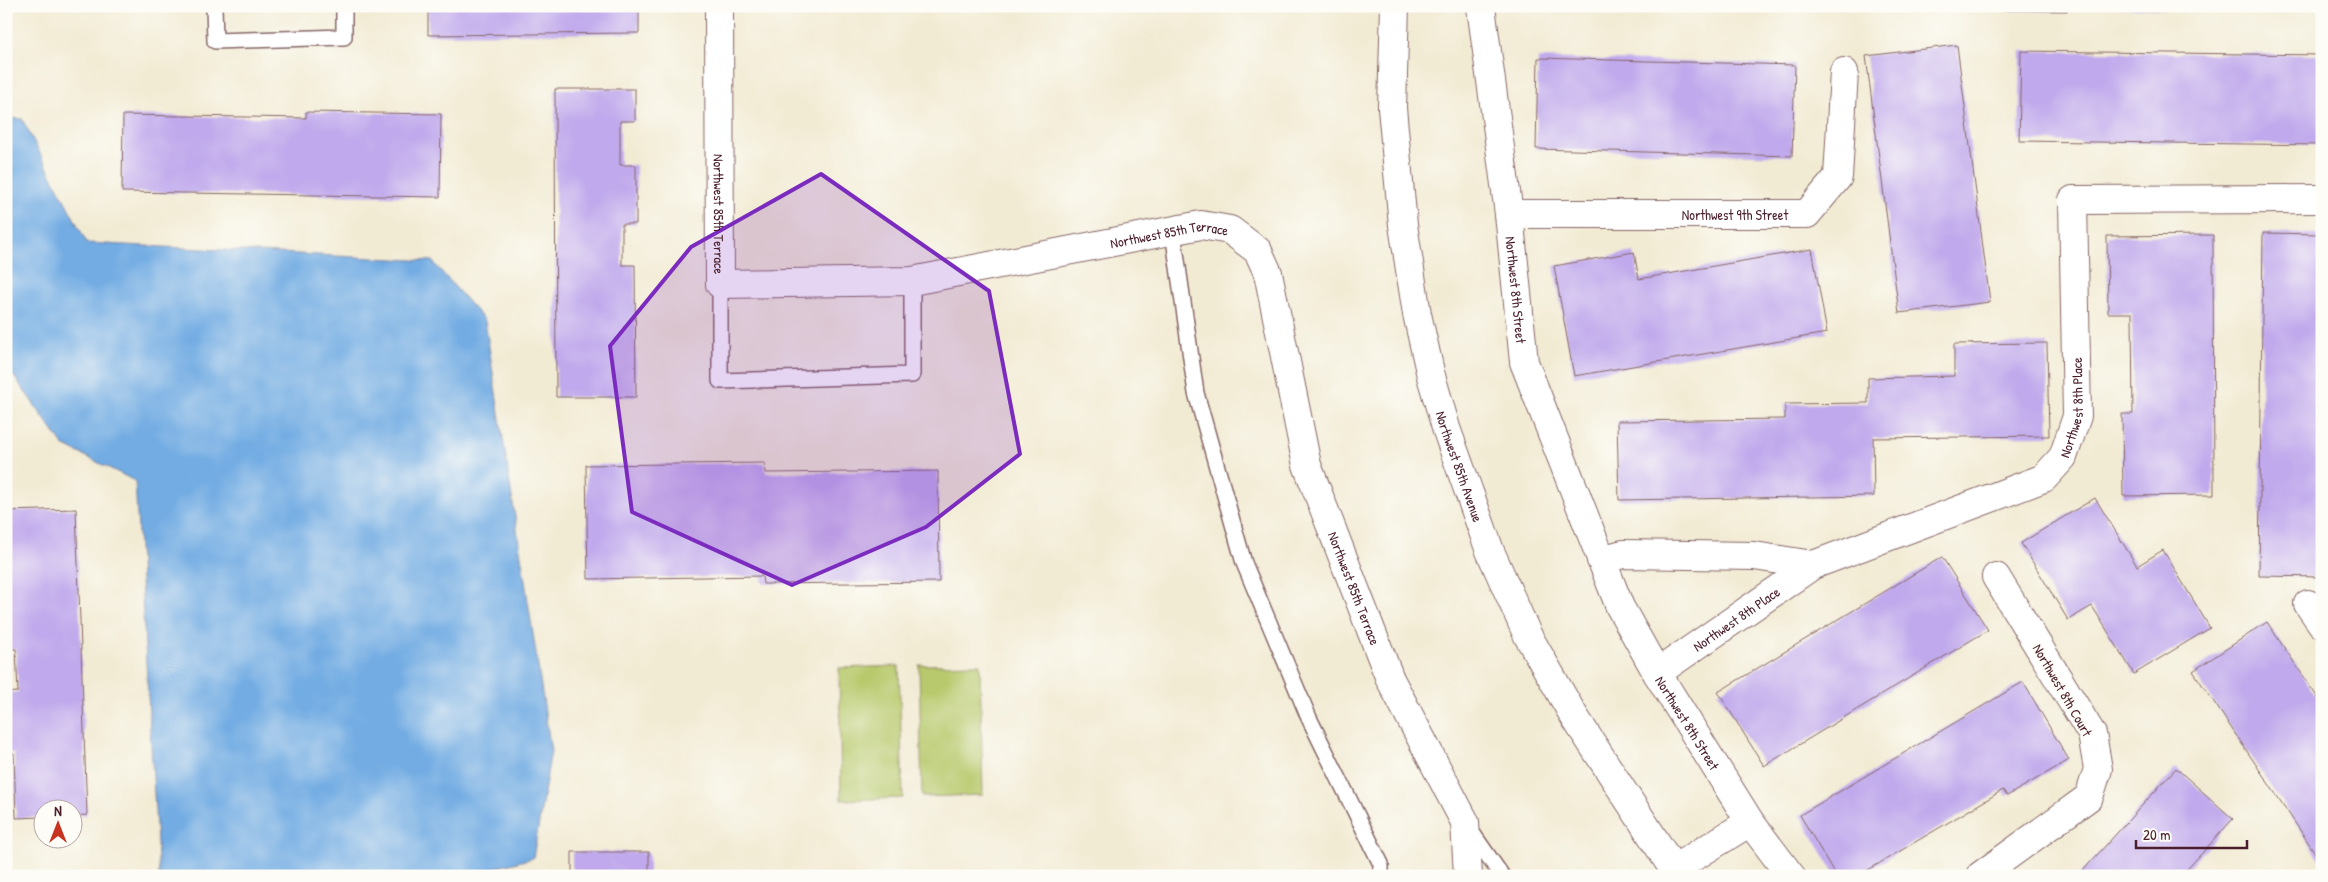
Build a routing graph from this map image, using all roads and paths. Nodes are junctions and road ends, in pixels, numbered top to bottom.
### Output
1 (214, 6) edge
2 (344, 6) edge
3 (719, 6) edge
4 (1395, 6) edge
5 (1477, 7) edge
6 (1844, 72) dead end
7 (2322, 199) edge
8 (1509, 214) junction
9 (1173, 232) junction
10 (912, 281) junction
11 (720, 284) junction
12 (1601, 560) junction
13 (1813, 565) junction
14 (1996, 577) dead end
15 (1657, 673) junction
16 (1465, 822) junction
17 (1750, 822) junction
18 (1676, 873) edge
19 (1381, 876) edge
20 (1468, 876) edge
21 (1502, 876) edge
22 (1791, 876) edge
23 (1980, 876) edge

1 - 2 lane
3 - 11 street, Northwest 85th Terrace
4 - 18 street, Northwest 85th Avenue
5 - 8 street, Northwest 8th Street
6 - 8 street, Northwest 9th Street
7 - 13 street, Northwest 8th Place
8 - 12 street, Northwest 8th Street
9 - 10 street, Northwest 85th Terrace
9 - 16 street, Northwest 85th Terrace
9 - 19 lane
10 - 11 street, Northwest 85th Terrace
10 - 11 lane
12 - 13 street
12 - 15 street, Northwest 8th Street
13 - 15 street, Northwest 8th Place
14 - 23 street, Northwest 8th Court
15 - 17 street, Northwest 8th Street
16 - 20 street, Northwest 85th Terrace
16 - 21 lane
17 - 18 street
17 - 22 street, Northwest 8th Street

